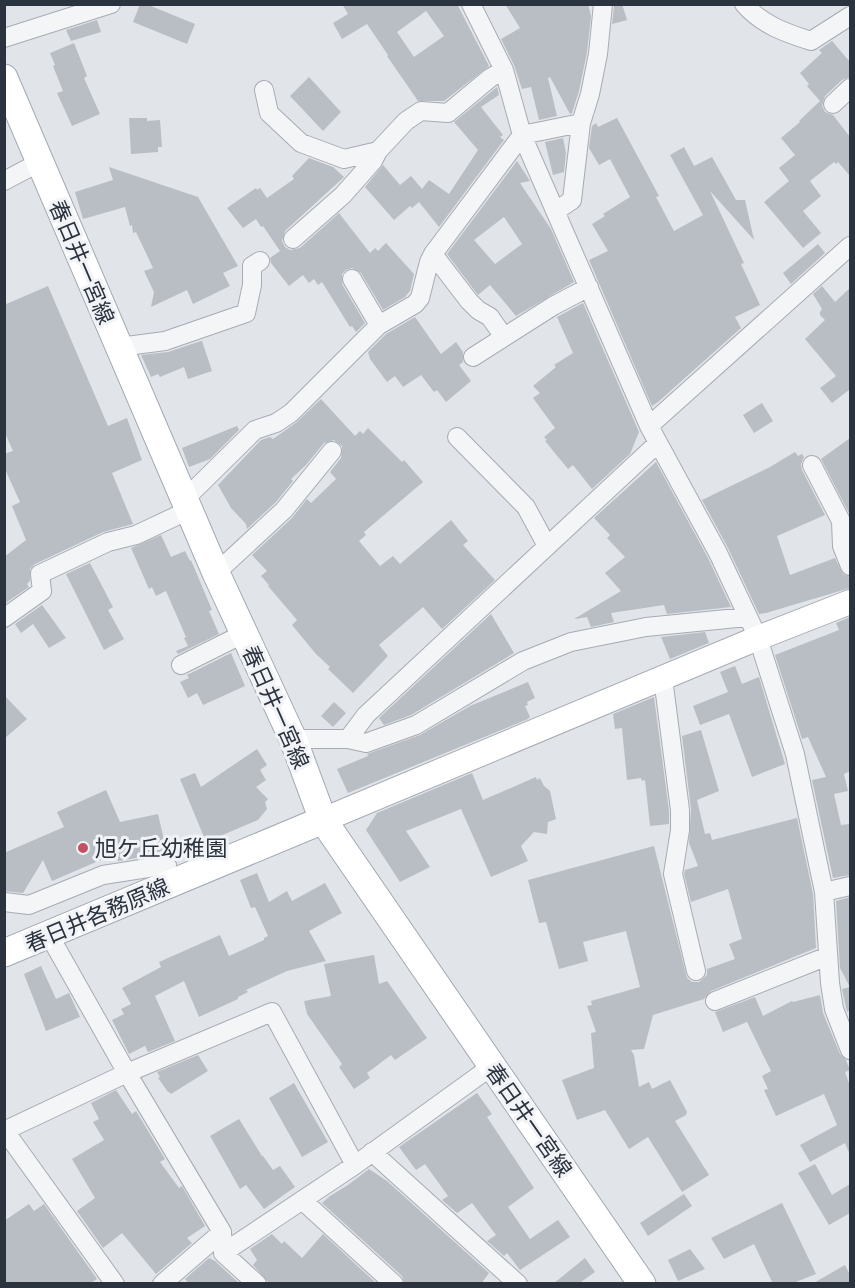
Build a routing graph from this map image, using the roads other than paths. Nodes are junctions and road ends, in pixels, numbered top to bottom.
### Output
1 (111, 4) edge
2 (603, 4) edge
3 (744, 4) edge
4 (474, 6) edge
5 (850, 16) edge
6 (4, 38) edge
7 (504, 70) junction
8 (850, 88) edge
9 (7, 90) edge
10 (264, 90) dead end
11 (833, 104) dead end
12 (581, 123) junction
13 (522, 135) junction
14 (378, 151) junction
15 (40, 162) junction
16 (4, 181) edge
17 (556, 212) junction
18 (293, 239) dead end
19 (850, 246) edge
20 (433, 254) junction
21 (260, 261) dead end
22 (352, 279) dead end
23 (589, 287) junction
24 (379, 325) junction
25 (504, 337) junction
26 (119, 347) junction
27 (472, 357) dead end
28 (649, 426) junction
29 (457, 437) dead end
30 (658, 442) junction
31 (332, 451) dead end
32 (812, 465) dead end
33 (186, 505) junction
34 (547, 546) junction
35 (850, 566) edge
36 (216, 573) junction
37 (850, 602) edge
38 (747, 617) junction
39 (4, 618) edge
40 (243, 634) junction
41 (758, 639) junction
42 (181, 665) dead end
43 (663, 678) junction
44 (293, 739) junction
45 (348, 740) junction
46 (323, 820) junction
47 (166, 865) dead end
48 (850, 886) edge
49 (824, 892) junction
50 (4, 902) edge
51 (49, 935) junction
52 (4, 953) edge
53 (828, 956) junction
54 (696, 971) dead end
55 (715, 1001) dead end
56 (850, 1050) edge
57 (492, 1066) junction
58 (126, 1073) junction
59 (5, 1131) edge
60 (372, 1152) junction
61 (355, 1165) junction
62 (302, 1200) junction
63 (222, 1232) junction
64 (223, 1253) junction
65 (636, 1279) edge
66 (506, 1280) edge
67 (115, 1284) edge
68 (162, 1284) edge
69 (257, 1284) edge
70 (394, 1284) edge

1 - 6 street
2 - 12 street
3 - 5 street
4 - 7 street
7 - 13 street
7 - 14 street
8 - 11 street
9 - 15 main road, 春日井一宮線
10 - 14 street
12 - 13 street
12 - 17 street
13 - 17 street
13 - 20 street
14 - 18 street
15 - 16 street
15 - 26 main road, 春日井一宮線
17 - 23 street
19 - 28 street
20 - 24 street
20 - 25 street
21 - 26 street
22 - 24 street
23 - 25 street
23 - 28 street
24 - 33 street
25 - 27 street
26 - 33 main road, 春日井一宮線
28 - 30 street
29 - 34 street
30 - 34 street
30 - 38 street
31 - 36 street
32 - 35 street
33 - 36 main road, 春日井一宮線
33 - 39 street
34 - 45 street
36 - 40 main road, 春日井一宮線
37 - 41 street
38 - 41 street
38 - 45 street
40 - 42 street
40 - 44 main road, 春日井一宮線
41 - 43 street
41 - 49 street
43 - 46 street
43 - 54 street
44 - 45 street
44 - 46 main road, 春日井一宮線
46 - 51 main road, 春日井各務原線
46 - 57 main road, 春日井一宮線
47 - 50 street
48 - 49 street
49 - 53 street
51 - 52 main road, 春日井各務原線
51 - 58 street
53 - 55 street
53 - 56 street
57 - 60 street
57 - 65 main road, 春日井一宮線
58 - 59 street
58 - 61 street
58 - 63 street
59 - 67 street
60 - 61 street
60 - 66 street
61 - 62 street
62 - 64 street
62 - 70 street
63 - 64 street
63 - 68 street
64 - 69 street

